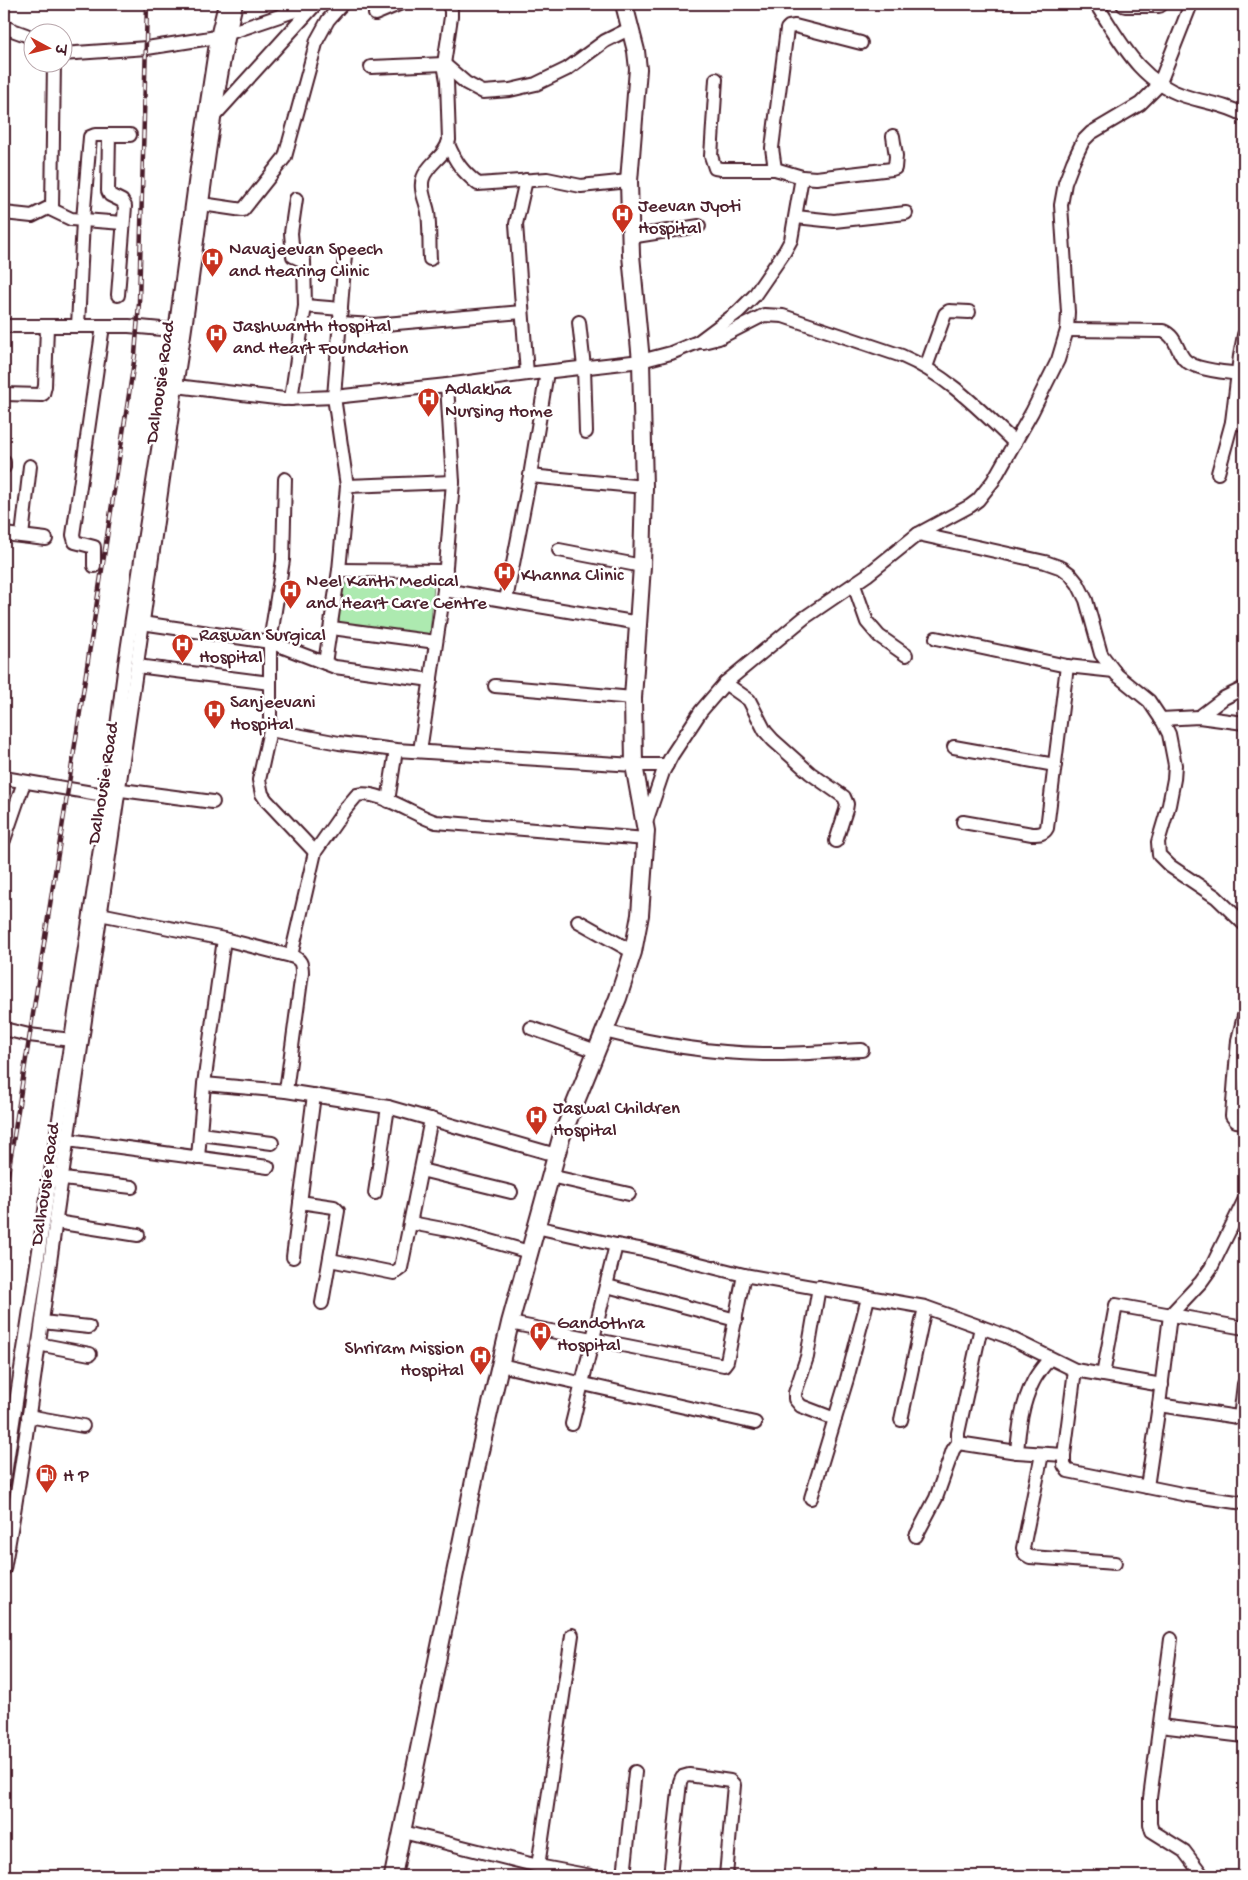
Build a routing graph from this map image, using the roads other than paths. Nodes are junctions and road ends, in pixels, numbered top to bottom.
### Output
1 (225, 4) edge
2 (236, 4) edge
3 (315, 4) edge
4 (342, 4) edge
5 (399, 4) edge
6 (624, 4) edge
7 (1096, 4) edge
8 (1126, 4) edge
9 (1159, 4) edge
10 (1191, 4) edge
11 (452, 6) edge
12 (295, 7) edge
13 (375, 14) dead end
14 (4, 26) edge
15 (631, 28) junction
16 (22, 33) edge
17 (222, 35) junction
18 (861, 43) dead end
19 (72, 53) edge
20 (444, 64) junction
21 (371, 67) dead end
22 (54, 72) edge
23 (716, 80) dead end
24 (1159, 85) junction
25 (1244, 115) edge
26 (214, 116) junction
27 (203, 130) junction
28 (109, 135) junction
29 (130, 135) dead end
30 (893, 136) dead end
31 (448, 144) junction
32 (775, 170) junction
33 (802, 177) junction
34 (526, 180) junction
35 (629, 181) junction
36 (296, 199) dead end
37 (202, 204) junction
38 (52, 209) junction
39 (4, 213) edge
40 (906, 213) dead end
41 (796, 217) junction
42 (83, 220) junction
43 (123, 224) junction
44 (699, 226) dead end
45 (630, 238) junction
46 (345, 255) dead end
47 (430, 259) dead end
48 (118, 295) dead end
49 (304, 306) junction
50 (341, 309) junction
51 (522, 312) junction
52 (969, 312) dead end
53 (579, 322) dead end
54 (340, 324) junction
55 (4, 326) edge
56 (47, 326) junction
57 (78, 326) junction
58 (103, 326) junction
59 (180, 330) junction
60 (1067, 330) junction
61 (1244, 335) edge
62 (698, 342) junction
63 (641, 361) junction
64 (584, 367) junction
65 (926, 367) junction
66 (547, 372) junction
67 (527, 374) junction
68 (1241, 374) edge
69 (447, 385) junction
70 (172, 386) junction
71 (4, 394) edge
72 (334, 397) junction
73 (291, 399) junction
74 (1238, 423) edge
75 (586, 432) dead end
76 (1015, 443) junction
77 (4, 462) edge
78 (30, 466) dead end
79 (4, 467) edge
80 (1218, 473) dead end
81 (530, 476) junction
82 (285, 479) dead end
83 (454, 482) junction
84 (347, 486) junction
85 (644, 487) junction
86 (4, 534) edge
87 (918, 534) junction
88 (22, 536) junction
89 (46, 539) dead end
90 (558, 550) dead end
91 (94, 566) dead end
92 (642, 566) junction
93 (339, 570) junction
94 (446, 571) junction
95 (854, 585) junction
96 (444, 590) junction
97 (506, 600) junction
98 (138, 622) junction
99 (639, 623) junction
100 (332, 628) junction
101 (936, 638) dead end
102 (270, 642) junction
103 (436, 642) junction
104 (906, 655) dead end
105 (325, 664) junction
106 (137, 666) junction
107 (1067, 666) junction
108 (1114, 671) junction
109 (431, 680) junction
110 (270, 683) junction
111 (725, 683) junction
112 (495, 686) dead end
113 (1244, 688) edge
114 (633, 698) junction
115 (1199, 717) junction
116 (1161, 718) junction
117 (1244, 723) edge
118 (270, 730) junction
119 (954, 747) dead end
120 (396, 750) junction
121 (420, 751) junction
122 (634, 765) junction
123 (667, 765) junction
124 (1054, 765) junction
125 (4, 778) edge
126 (24, 782) junction
127 (114, 793) junction
128 (388, 801) junction
129 (213, 802) dead end
130 (646, 822) junction
131 (963, 822) dead end
132 (646, 839) junction
133 (4, 840) edge
134 (836, 841) dead end
135 (315, 852) junction
136 (100, 914) junction
137 (578, 922) dead end
138 (1244, 924) edge
139 (224, 939) junction
140 (633, 952) junction
141 (291, 956) junction
142 (1244, 1016) edge
143 (531, 1028) dead end
144 (4, 1029) edge
145 (604, 1031) junction
146 (77, 1041) junction
147 (862, 1050) dead end
148 (596, 1051) junction
149 (1240, 1076) edge
150 (204, 1084) junction
151 (286, 1091) junction
152 (314, 1095) junction
153 (388, 1107) junction
154 (431, 1119) junction
155 (1244, 1122) edge
156 (200, 1134) junction
157 (68, 1140) junction
158 (272, 1143) dead end
159 (556, 1155) junction
160 (198, 1158) junction
161 (268, 1168) dead end
162 (421, 1170) junction
163 (550, 1176) junction
164 (56, 1178) junction
165 (132, 1187) dead end
166 (511, 1192) dead end
167 (375, 1193) dead end
168 (628, 1194) dead end
169 (1244, 1201) edge
170 (300, 1202) junction
171 (56, 1222) junction
172 (411, 1223) junction
173 (536, 1227) junction
174 (138, 1235) dead end
175 (616, 1245) junction
176 (529, 1252) junction
177 (293, 1257) dead end
178 (330, 1260) junction
179 (744, 1275) junction
180 (607, 1286) junction
181 (819, 1287) junction
182 (868, 1298) junction
183 (322, 1303) dead end
184 (925, 1308) junction
185 (1170, 1315) junction
186 (736, 1320) junction
187 (42, 1322) junction
188 (510, 1323) junction
189 (981, 1327) junction
190 (88, 1328) dead end
191 (1244, 1328) edge
192 (592, 1339) junction
193 (38, 1344) junction
194 (90, 1354) dead end
195 (1049, 1359) junction
196 (500, 1365) junction
197 (1075, 1370) junction
198 (1103, 1375) junction
199 (582, 1383) junction
200 (1162, 1384) junction
201 (1244, 1384) edge
202 (1159, 1405) junction
203 (28, 1416) junction
204 (1242, 1418) edge
205 (835, 1419) junction
206 (901, 1420) dead end
207 (756, 1422) dead end
208 (572, 1424) dead end
209 (83, 1426) dead end
210 (958, 1444) junction
211 (1017, 1452) junction
212 (1042, 1454) junction
213 (1064, 1455) junction
214 (18, 1477) junction
215 (4, 1478) edge
216 (1147, 1487) junction
217 (811, 1498) dead end
218 (1244, 1503) edge
219 (916, 1536) dead end
220 (1115, 1563) dead end
221 (4, 1569) edge
222 (572, 1635) dead end
223 (1171, 1639) dead end
224 (1160, 1726) junction
225 (1244, 1736) edge
226 (635, 1772) dead end
227 (403, 1832) junction
228 (538, 1866) junction
229 (393, 1876) edge
230 (590, 1876) edge
231 (624, 1876) edge
232 (670, 1876) edge
233 (726, 1876) edge
234 (1203, 1876) edge

1 - 17 street, Dalhousie Road
2 - 17 street, Dalhousie Road
3 - 12 street
3 - 26 street
4 - 37 street
5 - 13 street
6 - 15 main road
7 - 24 street
8 - 9 main road
10 - 24 street
11 - 20 street
12 - 17 street
14 - 16 street
15 - 20 street
15 - 35 main road
17 - 19 street
17 - 26 street, Dalhousie Road
17 - 27 street, Dalhousie Road
18 - 32 street
20 - 21 street
20 - 31 street
22 - 38 street
23 - 32 street
24 - 25 street
24 - 60 street
26 - 27 street
26 - 37 street, Dalhousie Road
27 - 59 street, Dalhousie Road
28 - 29 street
28 - 42 street
28 - 43 street
30 - 33 street
31 - 34 street
31 - 47 street
32 - 33 street
33 - 41 street
34 - 35 street
34 - 51 street
35 - 45 main road
36 - 49 street
37 - 59 street, Dalhousie Road
38 - 39 street
38 - 42 street
40 - 41 street
41 - 62 street
42 - 43 street
42 - 57 street
43 - 48 street
44 - 45 street
45 - 63 main road
46 - 50 street
49 - 50 street
49 - 73 street
50 - 54 street
51 - 54 street
51 - 67 street
52 - 65 street
53 - 64 street
54 - 72 street
55 - 56 street
56 - 57 street
56 - 71 street
57 - 58 street
58 - 59 street
58 - 91 street
59 - 70 street, Dalhousie Road
60 - 68 street
60 - 76 street
61 - 68 street
62 - 63 street
62 - 65 street
63 - 64 street
63 - 85 main road
64 - 66 street
64 - 75 street
65 - 76 street
66 - 67 street
66 - 81 street
67 - 69 street
68 - 74 street
69 - 72 street
69 - 83 street
70 - 73 street
70 - 98 street, Dalhousie Road
72 - 73 street
72 - 84 street
74 - 80 street
76 - 87 street
77 - 79 street
78 - 88 street
81 - 85 street
81 - 97 street
82 - 102 street
83 - 84 street
83 - 94 street
84 - 93 street
85 - 92 main road
86 - 88 street
87 - 95 street
87 - 108 street
88 - 89 street
90 - 92 street
92 - 99 main road
93 - 94 street
93 - 100 street
94 - 96 street
95 - 104 street
95 - 111 street
96 - 97 street
96 - 103 street
97 - 99 street
98 - 102 street
98 - 106 street, Dalhousie Road
98 - 127 street, Dalhousie Road
99 - 114 main road
100 - 103 street
100 - 105 street
101 - 107 street
102 - 105 street
102 - 110 street
103 - 109 street
105 - 109 street
106 - 110 street
106 - 127 street, Dalhousie Road
107 - 108 street
107 - 124 street
108 - 116 street
109 - 121 street
110 - 118 street
111 - 123 street
111 - 134 street
112 - 114 street
113 - 115 street
114 - 122 main road
115 - 116 street
115 - 117 street
116 - 138 street
118 - 120 street
118 - 135 street
119 - 124 street
120 - 121 street
120 - 128 street
121 - 122 street
122 - 123 street
122 - 130 main road
123 - 130 street
124 - 131 street
125 - 126 street
126 - 127 street
126 - 133 street
127 - 129 street
127 - 136 street, Dalhousie Road
127 - 146 street, Dalhousie Road
128 - 132 street
128 - 135 street
130 - 132 main road
132 - 140 main road
135 - 141 street
136 - 139 street
136 - 146 street, Dalhousie Road
137 - 140 street
139 - 141 street
139 - 150 street
140 - 145 main road
141 - 151 street
142 - 149 street
143 - 148 street
144 - 146 street
145 - 147 street
145 - 148 main road
146 - 157 street, Dalhousie Road
146 - 164 street, Dalhousie Road
148 - 159 main road
149 - 155 street
150 - 151 street
150 - 156 street
151 - 152 street
152 - 153 street
152 - 170 street
153 - 154 street
153 - 167 street
154 - 159 street
154 - 162 street
156 - 158 street
156 - 160 street
157 - 160 street
157 - 164 street, Dalhousie Road
159 - 163 main road
160 - 161 street
162 - 166 street
162 - 172 street
163 - 168 street
163 - 173 main road
164 - 165 street
164 - 171 street, Dalhousie Road
164 - 215 street, Dalhousie Road
169 - 185 street
170 - 177 street
170 - 178 street
171 - 174 street
171 - 187 street, Dalhousie Road
172 - 176 street
172 - 178 street
173 - 175 street
173 - 176 main road
175 - 179 street
175 - 180 street
176 - 188 main road
178 - 183 street
179 - 181 street
179 - 186 street
180 - 186 street
180 - 192 street
181 - 182 street
181 - 205 street
182 - 184 street
182 - 205 street
184 - 189 street
184 - 206 street
185 - 191 street
185 - 198 street
185 - 200 street
186 - 192 street
187 - 190 street
187 - 193 street, Dalhousie Road
188 - 192 street
188 - 196 main road
189 - 195 street
189 - 210 street
192 - 199 street
193 - 194 street
193 - 203 street, Dalhousie Road
195 - 197 street
195 - 211 street
196 - 199 street
196 - 227 main road
197 - 198 street
197 - 213 street
198 - 200 street
199 - 207 street
199 - 208 street
200 - 202 street
201 - 204 street
202 - 204 street
202 - 216 street
203 - 209 street
203 - 214 street, Dalhousie Road
205 - 217 street
210 - 211 street
210 - 219 street
211 - 212 street
212 - 213 street
212 - 220 street
213 - 216 street
214 - 215 street
214 - 221 street, Dalhousie Road
216 - 218 street
222 - 228 street
223 - 224 street
224 - 225 street
224 - 234 street
226 - 231 street
227 - 228 street
227 - 229 main road
228 - 230 street
232 - 233 street

